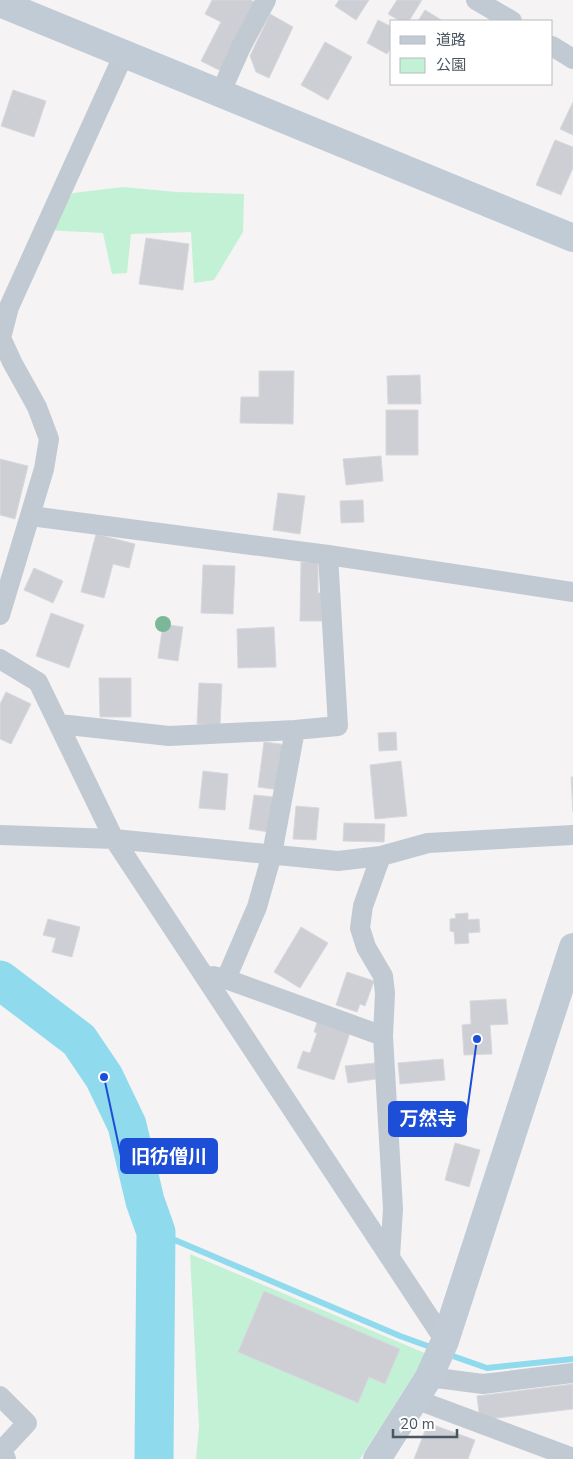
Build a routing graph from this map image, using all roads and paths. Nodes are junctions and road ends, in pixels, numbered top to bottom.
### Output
1 (266, 0) edge
2 (476, 0) edge
3 (0, 3) edge
4 (510, 20) edge
5 (553, 47) edge
6 (124, 54) junction
7 (573, 59) edge
8 (220, 94) junction
9 (573, 238) edge
10 (6, 360) edge
11 (31, 516) junction
12 (328, 555) junction
13 (573, 592) edge
14 (0, 615) edge
15 (0, 659) edge
16 (58, 724) junction
17 (295, 730) junction
18 (0, 835) edge
19 (573, 835) edge
20 (114, 839) junction
21 (272, 854) junction
22 (381, 856) junction
23 (573, 947) edge
24 (203, 975) junction
25 (226, 979) junction
26 (383, 1036) junction
27 (390, 1257) junction
28 (434, 1365) junction
29 (573, 1373) edge
30 (0, 1396) edge
31 (573, 1458) edge
32 (6, 1459) edge
33 (377, 1459) edge

1 - 8 street
2 - 4 street
3 - 6 street
5 - 7 street
6 - 8 street
6 - 10 street
8 - 9 street
10 - 11 street
11 - 12 street
11 - 14 street
12 - 13 street
12 - 17 street
15 - 16 street
16 - 17 street
16 - 20 street
17 - 21 street
18 - 20 street
19 - 22 street
20 - 21 street
20 - 24 street
21 - 22 street
21 - 25 street
22 - 26 street
23 - 28 street
24 - 25 street
24 - 27 street
25 - 26 street
26 - 27 street
27 - 28 street
28 - 29 street
28 - 31 street
28 - 33 street
30 - 32 street

